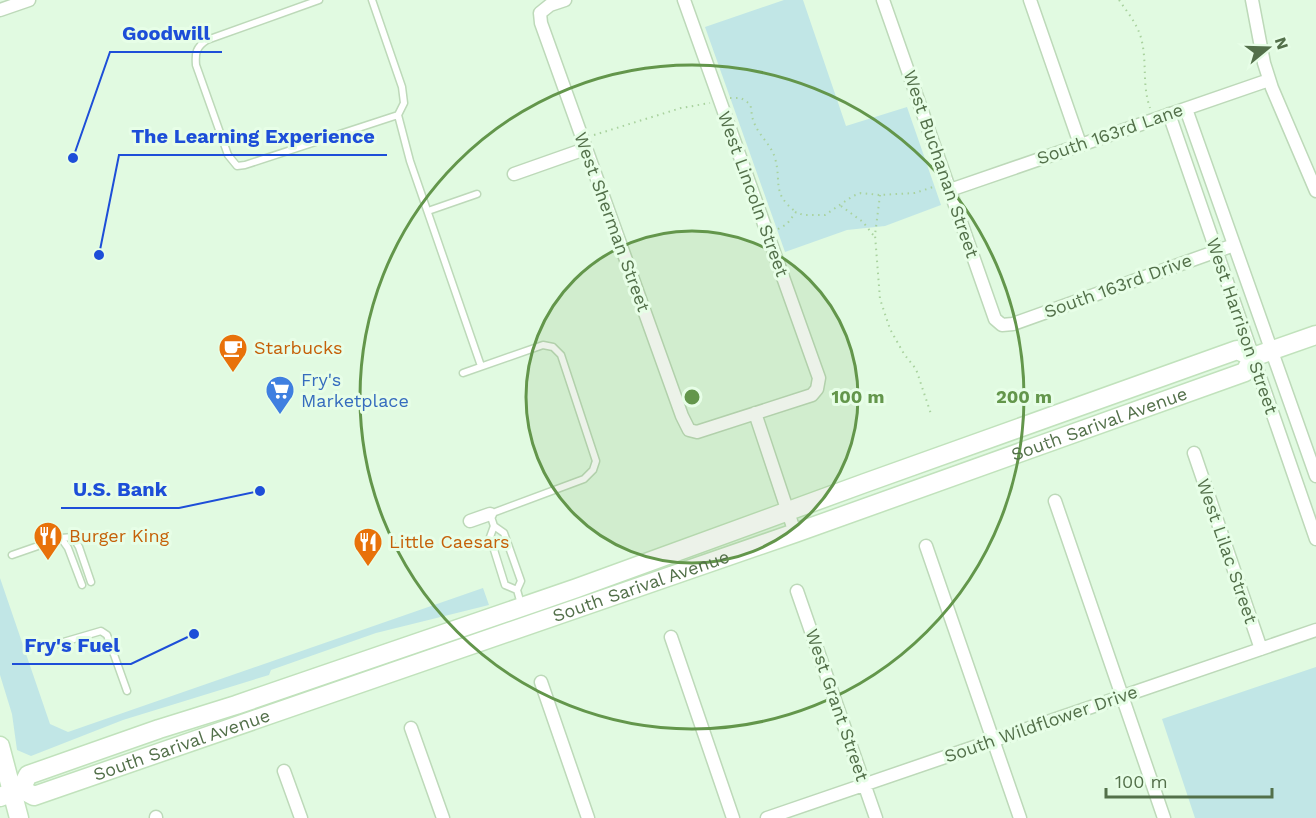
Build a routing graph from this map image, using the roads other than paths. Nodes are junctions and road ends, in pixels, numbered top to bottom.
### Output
1 (29, 0) edge
2 (319, 0) edge
3 (372, 0) edge
4 (565, 0) edge
5 (684, 0) edge
6 (883, 0) edge
7 (1030, 0) edge
8 (1252, 0) edge
9 (0, 10) edge
10 (1269, 80) junction
11 (1186, 109) junction
12 (1168, 114) junction
13 (398, 115) junction
14 (1080, 144) junction
15 (585, 149) junction
16 (514, 174) dead end
17 (949, 186) junction
18 (1316, 191) edge
19 (477, 194) dead end
20 (428, 212) junction
21 (1234, 245) junction
22 (1216, 251) junction
23 (1002, 325) joint
24 (1316, 335) edge
25 (1273, 351) junction
26 (1253, 357) junction
27 (481, 366) junction
28 (463, 373) dead end
29 (755, 413) junction
30 (1194, 453) dead end
31 (1316, 476) edge
32 (1055, 501) dead end
33 (788, 512) junction
34 (492, 520) junction
35 (470, 521) dead end
36 (795, 533) junction
37 (61, 538) junction
38 (1316, 539) edge
39 (926, 546) dead end
40 (12, 555) dead end
41 (512, 557) junction
42 (498, 562) junction
43 (91, 582) dead end
44 (82, 585) dead end
45 (797, 591) dead end
46 (519, 599) junction
47 (1316, 630) edge
48 (671, 637) dead end
49 (456, 640) junction
50 (44, 648) dead end
51 (1261, 649) junction
52 (541, 682) dead end
53 (295, 685) junction
54 (127, 691) dead end
55 (1122, 696) junction
56 (301, 702) junction
57 (411, 728) dead end
58 (993, 740) junction
59 (0, 746) edge
60 (284, 771) dead end
61 (864, 785) junction
62 (11, 793) edge
63 (19, 818) edge
64 (300, 818) edge
65 (442, 818) edge
66 (588, 818) edge
67 (733, 818) edge
68 (767, 818) edge
69 (876, 818) edge
70 (1020, 818) edge
71 (1164, 818) edge

1 - 9 street
2 - 13 lane
3 - 13 lane
4 - 15 street, West Sherman Street
5 - 29 street, West Lincoln Street
6 - 17 street, West Buchanan Street
7 - 14 street
8 - 10 street
10 - 11 street, South 163rd Lane
10 - 18 street
11 - 12 street, South 163rd Lane
11 - 21 street, West Harrison Street
12 - 14 street, South 163rd Lane
12 - 22 street, West Harrison Street
13 - 20 lane
14 - 17 street, South 163rd Lane
15 - 16 street
15 - 29 street, West Sherman Street
17 - 23 street, West Buchanan Street
19 - 20 lane
20 - 27 lane
21 - 22 street, South 163rd Drive
21 - 25 street, West Harrison Street
22 - 23 street, South 163rd Drive
22 - 26 street, West Harrison Street
24 - 25 main road, South Sarival Avenue
25 - 26 main road, South Sarival Avenue
25 - 31 street, West Harrison Street
26 - 33 main road, South Sarival Avenue
26 - 36 main road, South Sarival Avenue
26 - 38 street, West Harrison Street
27 - 28 lane
27 - 34 lane
29 - 33 street
30 - 51 street, West Lilac Street
32 - 55 street
33 - 36 street
33 - 46 main road, South Sarival Avenue
34 - 35 street
34 - 41 lane
34 - 42 lane
36 - 49 main road, South Sarival Avenue
37 - 40 lane
37 - 43 lane
37 - 44 lane
39 - 58 street
41 - 42 lane
41 - 46 lane
42 - 46 lane
45 - 61 street, West Grant Street
46 - 49 main road, South Sarival Avenue
47 - 51 street, South Wildflower Drive
48 - 67 street
49 - 53 main road, South Sarival Avenue
49 - 56 main road, South Sarival Avenue
50 - 54 lane
51 - 55 street, South Wildflower Drive
52 - 66 street
53 - 56 main road
53 - 62 main road, South Sarival Avenue
55 - 58 street, South Wildflower Drive
55 - 71 street
56 - 62 main road, South Sarival Avenue
57 - 65 street
58 - 61 street, South Wildflower Drive
58 - 70 street
59 - 62 main road
60 - 64 street
61 - 68 street, South Wildflower Drive
61 - 69 street, West Grant Street
62 - 63 main road

